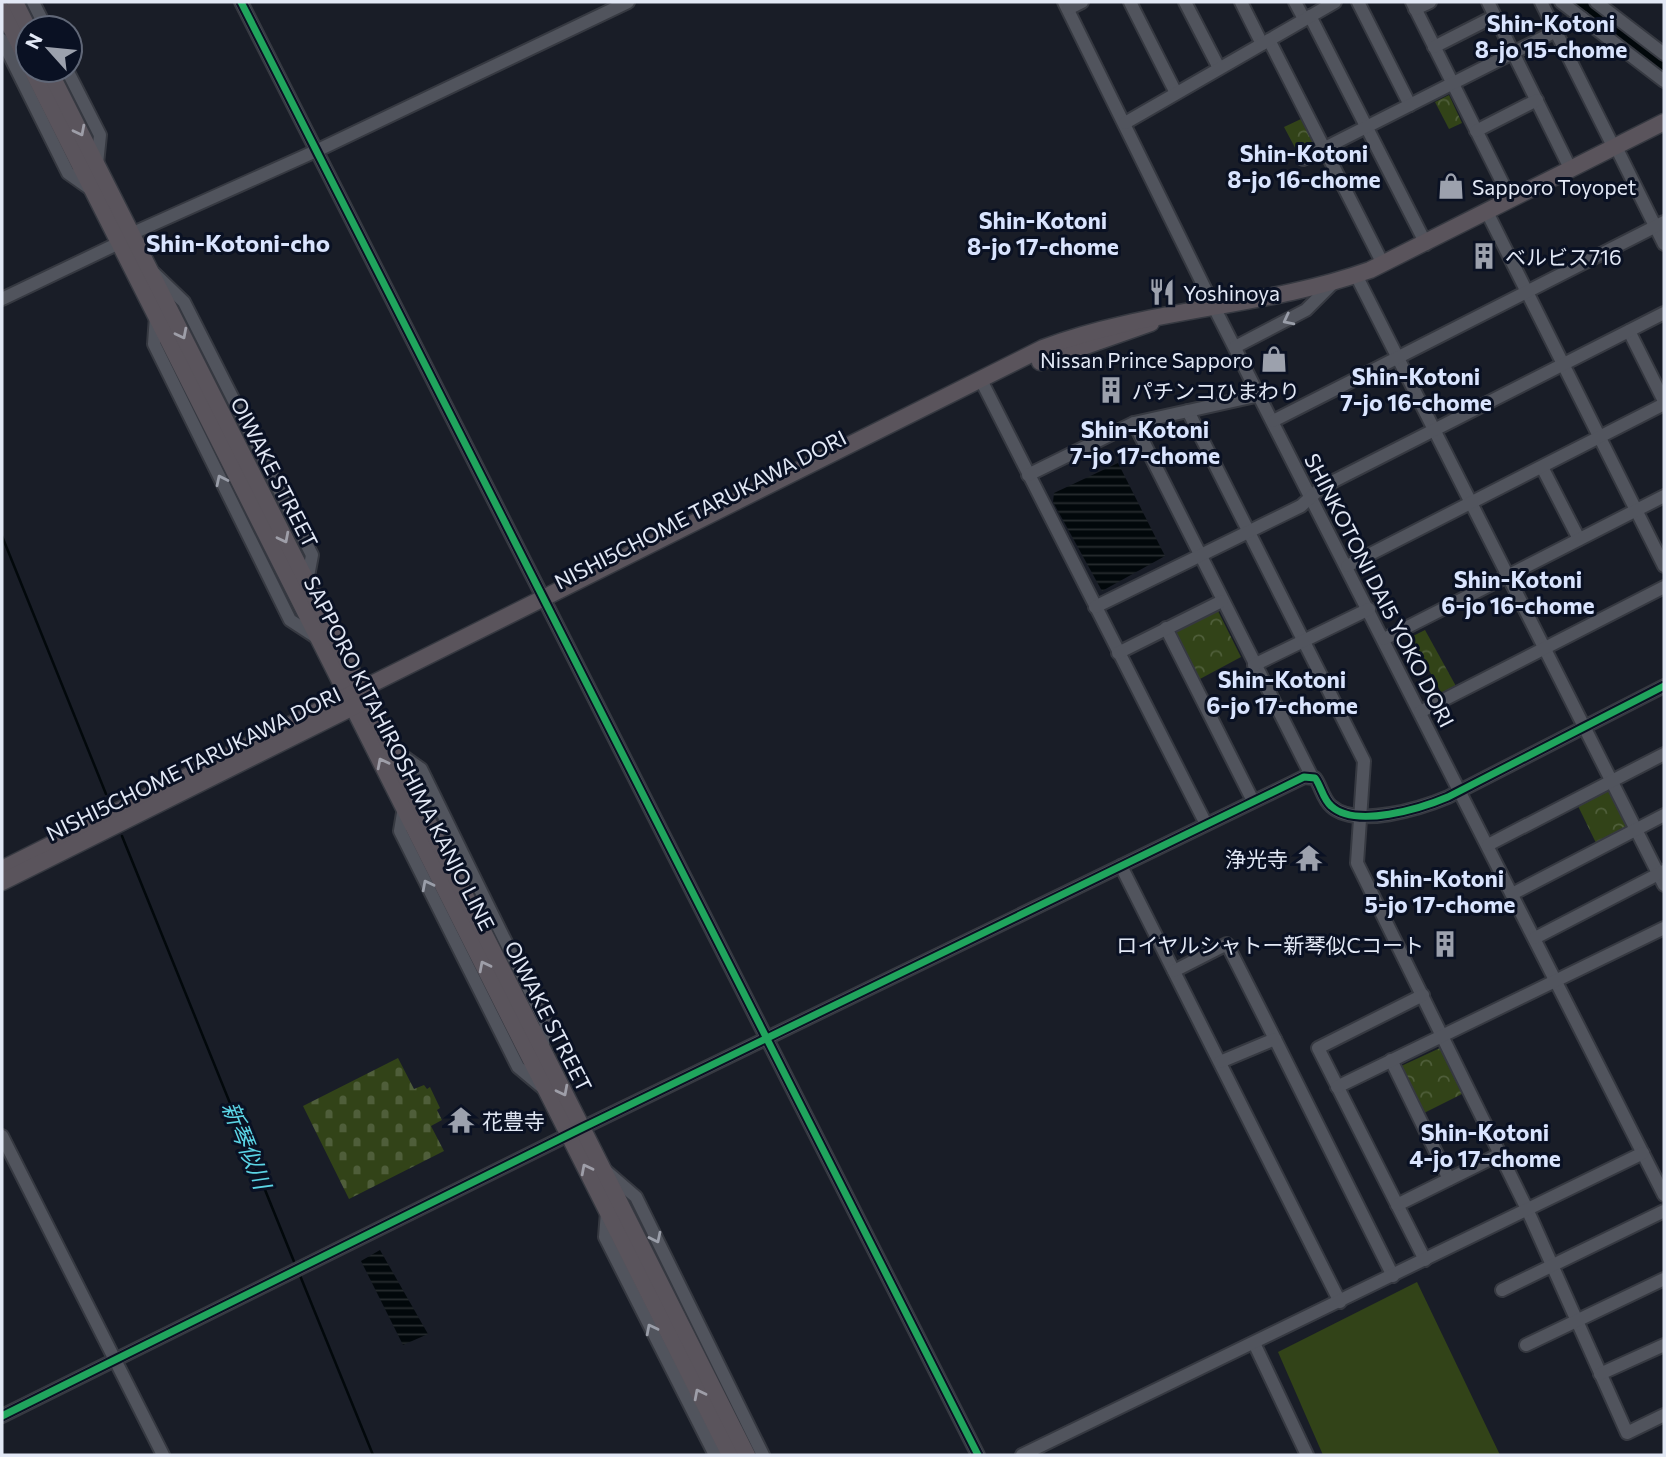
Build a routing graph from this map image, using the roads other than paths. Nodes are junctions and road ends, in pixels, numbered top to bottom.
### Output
1 (241, 2) edge
2 (628, 2) edge
3 (1082, 2) edge
4 (1130, 2) edge
5 (1185, 2) edge
6 (1241, 2) edge
7 (1295, 2) edge
8 (1335, 2) edge
9 (1358, 2) edge
10 (1430, 2) edge
11 (1488, 2) edge
12 (1541, 2) edge
13 (1561, 2) edge
14 (1605, 4) edge
15 (1066, 5) edge
16 (1414, 5) edge
17 (2, 10) edge
18 (1495, 16) junction
19 (1307, 18) junction
20 (1582, 18) junction
21 (1556, 31) junction
22 (14, 34) edge
23 (2, 40) edge
24 (1265, 42) junction
25 (1434, 47) junction
26 (1514, 53) junction
27 (1664, 54) edge
28 (1219, 68) junction
29 (1664, 81) edge
30 (39, 84) edge
31 (56, 84) edge
32 (74, 84) edge
33 (1453, 84) junction
34 (1176, 93) junction
35 (1537, 100) junction
36 (1410, 105) junction
37 (1664, 122) edge
38 (1125, 123) junction
39 (1366, 128) junction
40 (1476, 131) junction
41 (1615, 147) junction
42 (1324, 148) junction
43 (316, 150) junction
44 (1303, 159) dead end
45 (97, 164) junction
46 (1571, 170) junction
47 (93, 190) junction
48 (1511, 200) junction
49 (1487, 212) junction
50 (1660, 224) edge
51 (125, 238) junction
52 (1426, 244) junction
53 (1664, 244) edge
54 (1383, 264) junction
55 (1356, 275) junction
56 (1334, 282) junction
57 (1526, 290) junction
58 (2, 299) edge
59 (1214, 307) junction
60 (1664, 313) edge
61 (1629, 331) junction
62 (1235, 347) junction
63 (1397, 357) junction
64 (1563, 365) junction
65 (983, 385) junction
66 (1260, 395) junction
67 (1664, 402) edge
68 (1188, 411) junction
69 (1273, 421) junction
70 (1134, 423) junction
71 (1434, 430) junction
72 (1600, 437) junction
73 (1542, 467) junction
74 (1028, 475) junction
75 (1664, 496) edge
76 (1311, 497) junction
77 (1471, 502) junction
78 (1636, 510) junction
79 (1250, 531) junction
80 (1579, 539) junction
81 (1202, 555) junction
82 (1347, 566) junction
83 (1664, 566) edge
84 (1508, 576) junction
85 (1664, 587) edge
86 (1222, 601) junction
87 (546, 603) junction
88 (1095, 607) junction
89 (1368, 609) junction
90 (1166, 628) junction
91 (1384, 639) junction
92 (1303, 640) junction
93 (1545, 648) junction
94 (1118, 653) junction
95 (1254, 665) junction
96 (1664, 686) edge
97 (358, 699) junction
98 (1420, 712) junction
99 (1585, 726) junction
100 (1664, 754) edge
101 (1311, 775) junction
102 (1611, 781) junction
103 (1460, 790) junction
104 (1253, 801) junction
105 (1360, 815) junction
106 (1664, 815) edge
107 (1206, 824) junction
108 (1636, 829) junction
109 (1488, 845) junction
110 (1121, 866) junction
111 (2, 869) edge
112 (1662, 877) edge
113 (2, 882) edge
114 (1512, 894) junction
115 (1664, 928) edge
116 (1535, 938) junction
117 (1174, 971) junction
118 (1556, 980) junction
119 (1423, 995) junction
120 (1444, 1036) junction
121 (767, 1039) junction
122 (1275, 1039) junction
123 (1391, 1060) junction
124 (1220, 1062) junction
125 (1337, 1087) junction
126 (576, 1132) junction
127 (2, 1136) edge
128 (1643, 1153) junction
129 (1500, 1154) junction
130 (601, 1166) junction
131 (1660, 1176) edge
132 (1449, 1178) junction
133 (1664, 1195) edge
134 (1397, 1205) junction
135 (1527, 1209) junction
136 (607, 1210) junction
137 (1664, 1211) edge
138 (1425, 1260) junction
139 (1552, 1266) junction
140 (1393, 1276) junction
141 (1664, 1279) edge
142 (1502, 1290) dead end
143 (1339, 1301) junction
144 (1577, 1322) junction
145 (1254, 1343) junction
146 (1526, 1345) dead end
147 (1664, 1345) edge
148 (115, 1361) junction
149 (1600, 1374) junction
150 (1664, 1415) edge
151 (2, 1416) edge
152 (163, 1455) edge
153 (715, 1455) edge
154 (730, 1455) edge
155 (747, 1455) edge
156 (763, 1455) edge
157 (978, 1455) edge
158 (1022, 1455) edge
159 (1307, 1455) edge

1 - 43 street
2 - 43 street
3 - 15 street
4 - 34 street
5 - 28 street
6 - 24 street
7 - 19 street
8 - 19 street
9 - 36 street
10 - 16 street
11 - 18 street
12 - 21 street
13 - 20 street
14 - 27 street
15 - 38 street, SHINKOTONI DAI5 YOKO DORI
16 - 25 street
17 - 22 main road
18 - 25 street
18 - 26 street
19 - 24 street
19 - 39 street
20 - 21 street
20 - 29 street
21 - 26 street
21 - 41 street
23 - 47 street
24 - 28 street
24 - 42 street
25 - 33 street
26 - 33 street
26 - 35 street
28 - 34 street
30 - 47 main road, SAPPORO KITAHIROSHIMA KANJO LINE
31 -> 45 main road, OIWAKE STREET
32 - 45 street
33 - 36 street
33 - 40 street
34 - 38 street
35 - 40 street
35 - 46 street
36 - 39 street
37 - 41 main road, NISHI5CHOME TARUKAWA DORI
38 - 59 street, SHINKOTONI DAI5 YOKO DORI
39 - 42 street
39 - 52 street
40 - 48 street
41 - 46 main road, NISHI5CHOME TARUKAWA DORI
41 - 50 street
42 - 44 street
42 - 54 street
43 - 51 street
43 - 87 street
45 - 51 main road, OIWAKE STREET
46 - 48 main road, NISHI5CHOME TARUKAWA DORI
47 - 51 main road, SAPPORO KITAHIROSHIMA KANJO LINE
48 - 49 main road, NISHI5CHOME TARUKAWA DORI
49 - 52 main road, NISHI5CHOME TARUKAWA DORI
49 - 57 street
50 - 53 street
50 - 57 street
51 - 58 street
97 -> 51 main road, SAPPORO KITAHIROSHIMA KANJO LINE
51 -> 97 main road, OIWAKE STREET
52 - 54 main road, NISHI5CHOME TARUKAWA DORI
54 - 55 main road, NISHI5CHOME TARUKAWA DORI
55 - 56 main road, NISHI5CHOME TARUKAWA DORI
55 - 63 street
56 - 59 main road, NISHI5CHOME TARUKAWA DORI
56 -> 62 street
57 - 63 street
57 - 64 street
59 - 62 street, SHINKOTONI DAI5 YOKO DORI
59 - 65 main road, NISHI5CHOME TARUKAWA DORI
60 - 61 street
61 - 64 street
61 - 67 street
62 - 66 street, SHINKOTONI DAI5 YOKO DORI
63 - 69 street
63 - 71 street
64 - 71 street
64 - 72 street
65 - 74 street
65 - 87 main road, NISHI5CHOME TARUKAWA DORI
66 - 68 street
66 - 69 street, SHINKOTONI DAI5 YOKO DORI
67 - 72 street
68 - 70 street
68 - 79 street
69 - 76 street, SHINKOTONI DAI5 YOKO DORI
70 - 74 street
70 - 81 street
71 - 76 street
71 - 77 street
72 - 73 street
72 - 78 street
73 - 77 street
73 - 80 street
74 - 88 street
75 - 78 street
76 - 79 street
76 - 82 street, SHINKOTONI DAI5 YOKO DORI
77 - 82 street
77 - 84 street
78 - 80 street
78 - 83 street
79 - 81 street
79 - 92 street
80 - 84 street
81 - 86 street
81 - 88 street
82 - 89 street, SHINKOTONI DAI5 YOKO DORI
84 - 91 street
84 - 93 street
85 - 93 street
86 - 90 street
86 - 95 street
87 - 97 main road, NISHI5CHOME TARUKAWA DORI
87 - 121 street
88 - 94 street
89 - 91 street, SHINKOTONI DAI5 YOKO DORI
89 - 92 street
90 - 94 street
90 - 104 street
91 - 98 street, SHINKOTONI DAI5 YOKO DORI
92 - 95 street
92 - 105 street
93 - 98 street
93 - 99 street
94 - 107 street
95 - 101 street
96 - 99 street
97 - 111 main road, NISHI5CHOME TARUKAWA DORI
97 - 113 main road, NISHI5CHOME TARUKAWA DORI
97 -> 126 main road, OIWAKE STREET
126 -> 97 main road, SAPPORO KITAHIROSHIMA KANJO LINE
98 - 103 street, SHINKOTONI DAI5 YOKO DORI
99 - 102 street
99 - 103 street
100 - 102 street
101 - 104 street
101 - 105 street
102 - 108 street
102 - 109 street
103 - 105 street
103 - 109 street, SHINKOTONI DAI5 YOKO DORI
104 - 107 street
105 - 119 street
106 - 108 street
107 - 110 street
108 - 112 street
108 - 114 street
109 - 114 street, SHINKOTONI DAI5 YOKO DORI
110 - 117 street
110 - 121 street
112 - 116 street
114 - 116 street, SHINKOTONI DAI5 YOKO DORI
115 - 118 street
116 - 118 street, SHINKOTONI DAI5 YOKO DORI
117 - 122 street
117 - 124 street
118 - 120 street
118 - 128 street, SHINKOTONI DAI5 YOKO DORI
119 - 120 street
119 - 125 street
120 - 123 street
120 - 129 street
121 - 126 street
121 - 157 street
122 - 124 street
122 - 140 street
123 - 125 street
123 - 132 street
124 - 143 street
125 - 134 street
126 - 130 main road, OIWAKE STREET
136 -> 126 main road, SAPPORO KITAHIROSHIMA KANJO LINE
126 - 148 street
127 - 148 street
128 - 131 street, SHINKOTONI DAI5 YOKO DORI
128 - 135 street
129 - 132 street
129 - 135 street
130 - 155 main road, OIWAKE STREET
130 -> 156 street
131 - 133 street, SHINKOTONI DAI5 YOKO DORI
132 - 134 street
134 - 138 street
135 - 138 street
135 - 139 street
153 -> 136 street
154 -> 136 main road, SAPPORO KITAHIROSHIMA KANJO LINE
137 - 139 street
138 - 140 street
139 - 142 street
139 - 144 street
140 - 143 street
141 - 144 street
143 - 145 street
144 - 146 street
144 - 149 street
145 - 158 street
145 - 159 street
147 - 149 street
148 - 151 street
148 - 152 street
149 - 150 street

